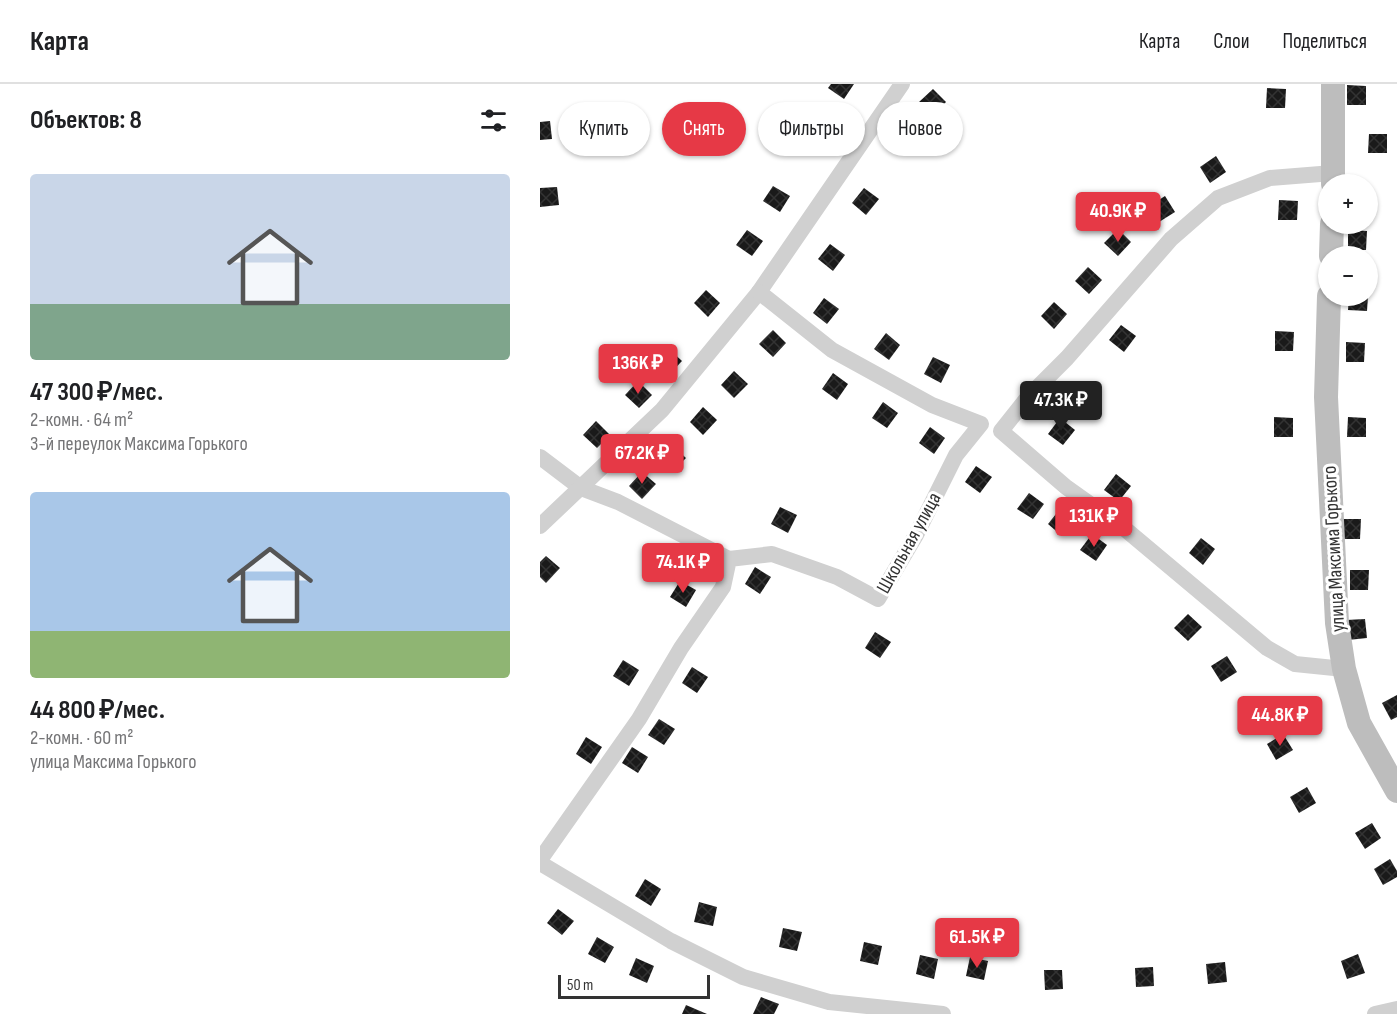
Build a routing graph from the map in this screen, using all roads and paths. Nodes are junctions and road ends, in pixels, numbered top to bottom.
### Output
1 (902, 84) edge
2 (1333, 84) edge
3 (1333, 174) edge
4 (1318, 179) edge
5 (759, 292) junction
6 (1329, 306) edge
7 (981, 424) junction
8 (1001, 431) junction
9 (540, 457) edge
10 (581, 488) junction
11 (540, 526) edge
12 (729, 559) junction
13 (1344, 669) junction
14 (1397, 791) edge
15 (540, 861) edge
16 (1394, 1011) edge
17 (943, 1014) edge
18 (1375, 1014) edge

1 - 5 street
2 - 3 street
4 - 8 street
5 - 7 street
5 - 10 street
6 - 13 street, улица Максима Горького
7 - 8 street
7 - 12 street, Школьная улица
8 - 13 street
9 - 10 street
10 - 11 street
10 - 12 street
12 - 15 street
13 - 14 street, улица Максима Горького
15 - 17 street
16 - 18 street

